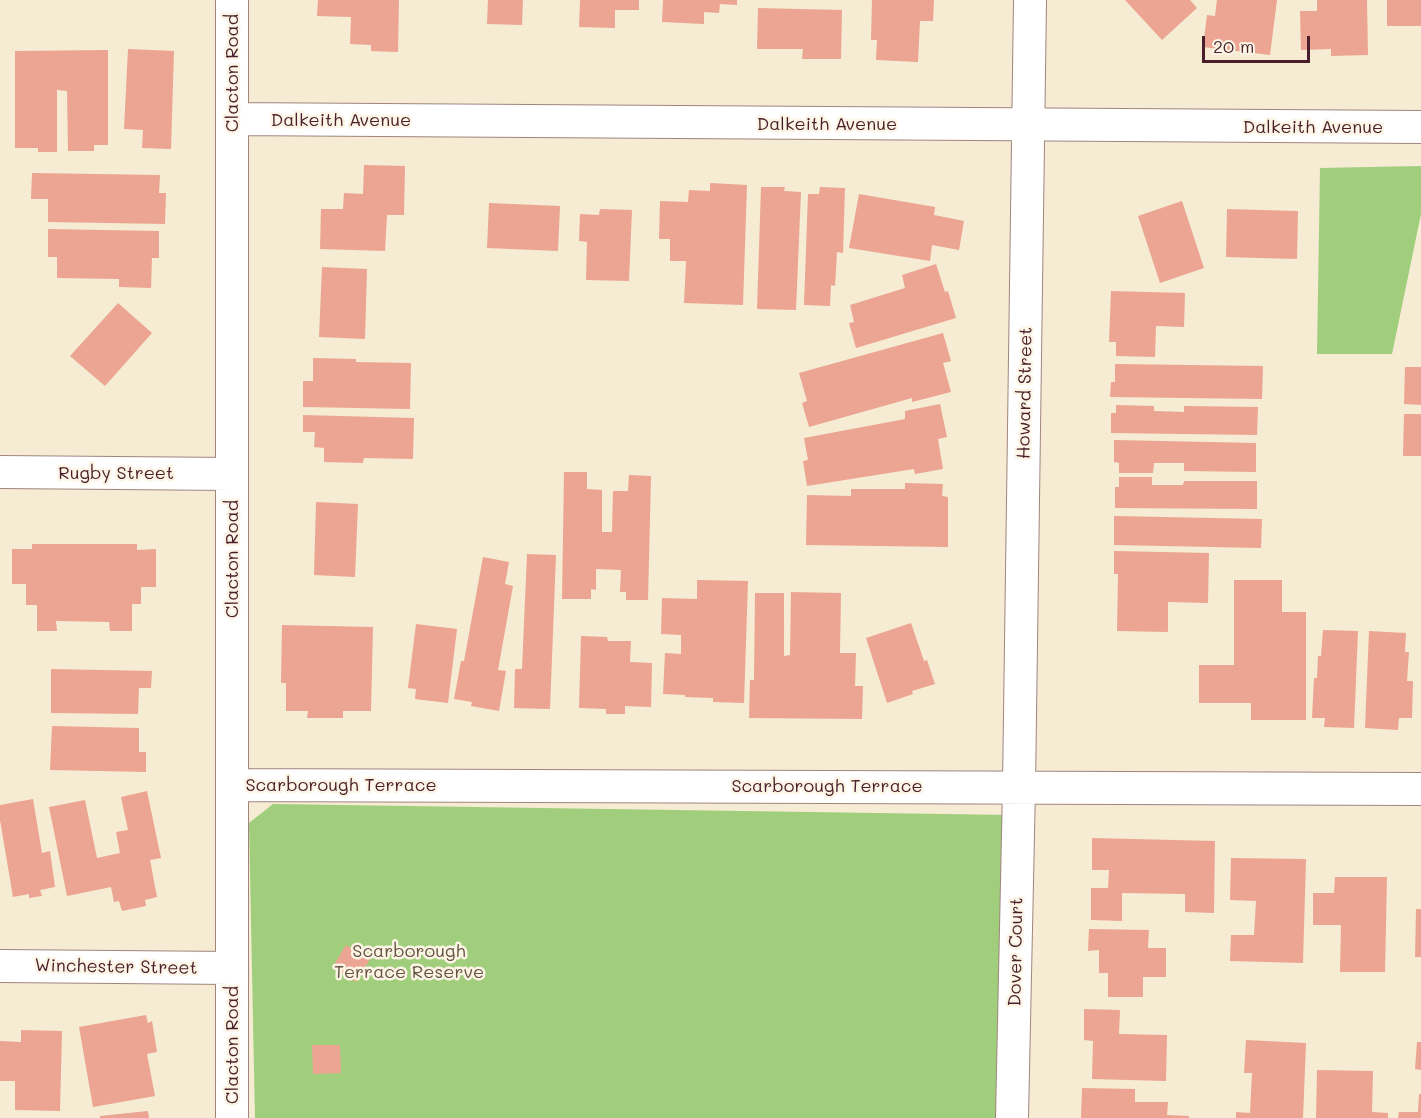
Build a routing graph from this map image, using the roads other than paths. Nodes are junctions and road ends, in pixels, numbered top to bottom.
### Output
1 (232, 0) edge
2 (1030, 0) edge
3 (232, 119) junction
4 (1029, 126) junction
5 (1421, 128) edge
6 (0, 472) edge
7 (232, 474) junction
8 (232, 785) junction
9 (1019, 787) junction
10 (1421, 789) edge
11 (0, 966) edge
12 (232, 968) junction
13 (232, 1118) edge
14 (1012, 1118) edge

1 - 3 street, Clacton Road
2 - 4 street, Howard Street
3 - 4 street, Dalkeith Avenue
3 - 7 street, Clacton Road
4 - 5 street, Dalkeith Avenue
4 - 9 street, Howard Street
6 - 7 street, Rugby Street
7 - 8 street, Clacton Road
8 - 9 street, Scarborough Terrace
8 - 12 street, Clacton Road
9 - 10 street, Scarborough Terrace
9 - 14 street, Dover Court
11 - 12 street, Winchester Street
12 - 13 street, Clacton Road

